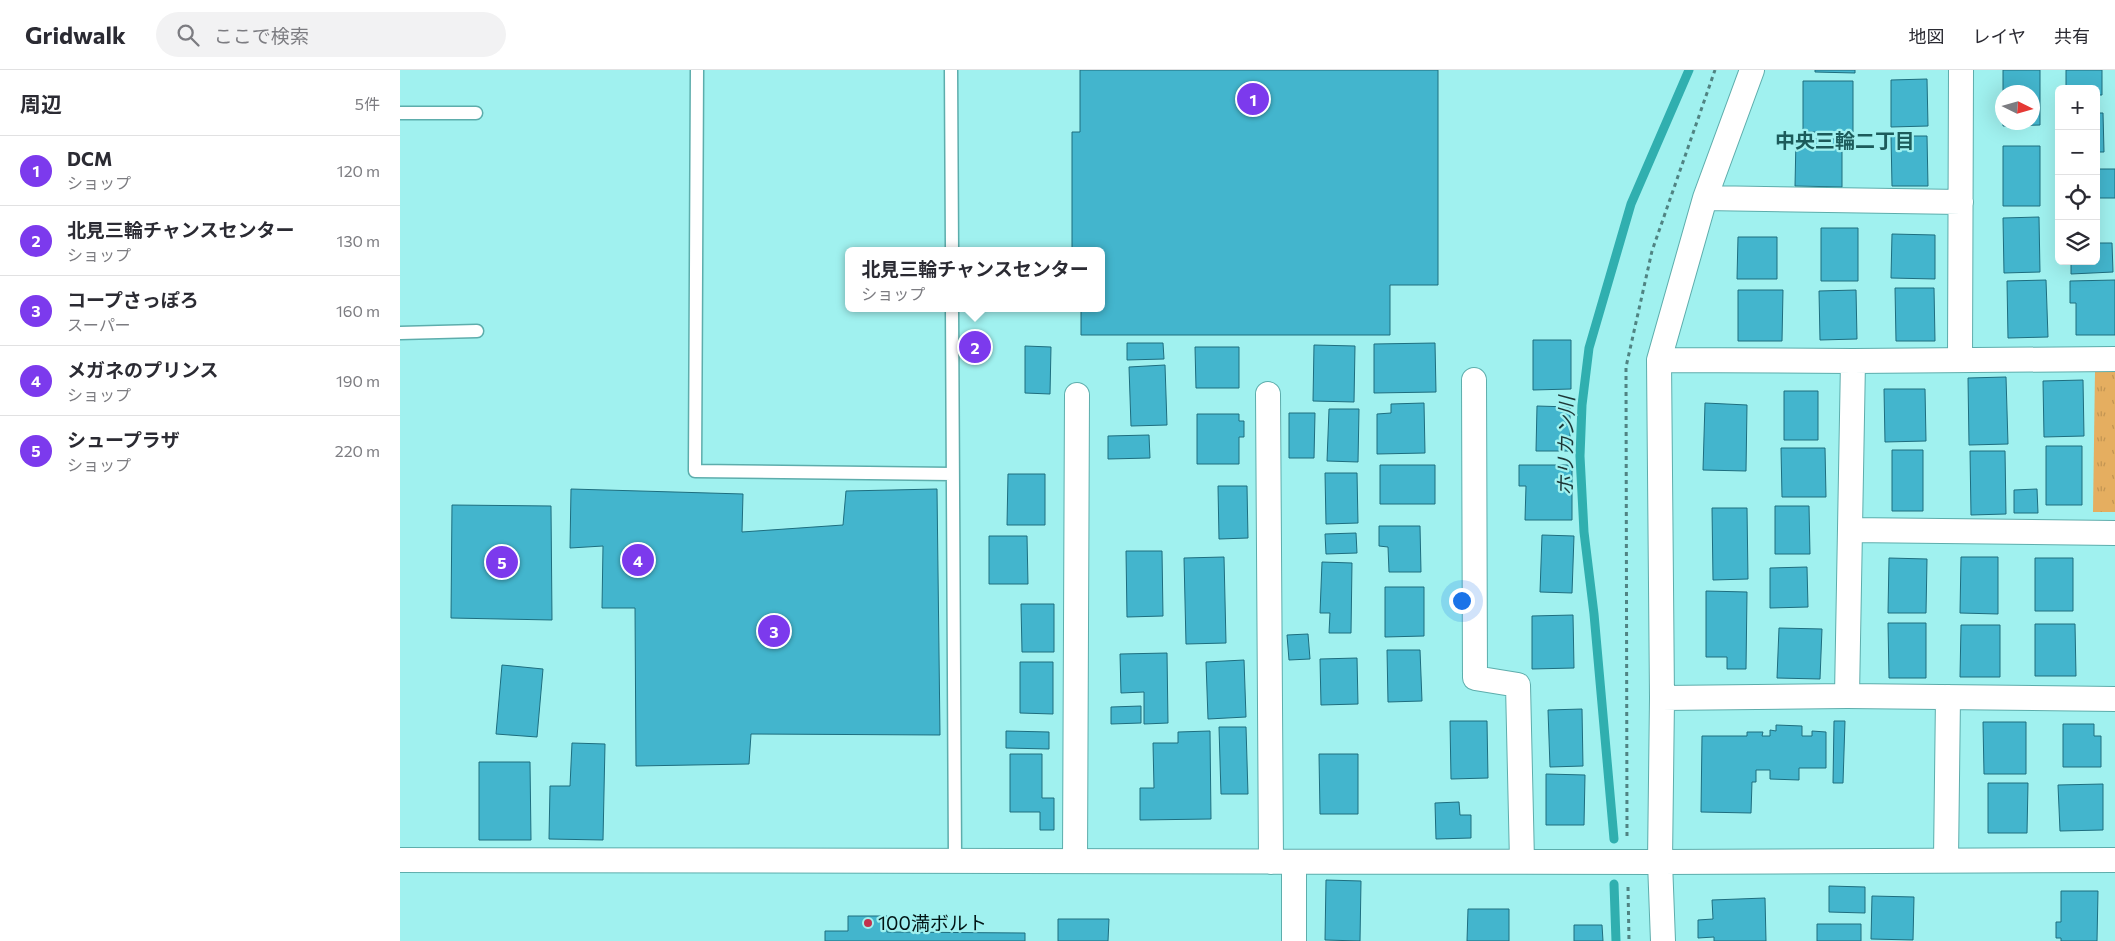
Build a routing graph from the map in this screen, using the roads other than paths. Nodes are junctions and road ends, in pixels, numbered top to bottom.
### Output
1 (697, 70) edge
2 (951, 70) edge
3 (1752, 70) edge
4 (1961, 70) edge
5 (476, 113) dead end
6 (400, 114) edge
7 (1705, 198) junction
8 (1960, 202) junction
9 (952, 247) edge
10 (952, 312) edge
11 (477, 331) dead end
12 (400, 332) edge
13 (2115, 359) edge
14 (1659, 360) junction
15 (1960, 360) junction
16 (1853, 361) junction
17 (1474, 380) dead end
18 (1268, 394) dead end
19 (1077, 395) dead end
20 (952, 474) junction
21 (1850, 530) junction
22 (2115, 533) edge
23 (1848, 696) junction
24 (1948, 697) junction
25 (1662, 698) junction
26 (2115, 699) edge
27 (400, 860) edge
28 (955, 860) junction
29 (1075, 860) junction
30 (1946, 860) junction
31 (2115, 860) edge
32 (1522, 861) junction
33 (1282, 862) junction
34 (1660, 862) junction
35 (1294, 941) edge
36 (1663, 941) edge

1 - 20 lane
2 - 9 lane
3 - 7 street
4 - 8 street
5 - 6 lane
7 - 8 street
7 - 14 street
8 - 15 street
10 - 20 lane
11 - 12 lane
13 - 15 street
14 - 16 street
14 - 25 street
15 - 16 street
16 - 21 street
17 - 32 street
18 - 33 street
19 - 29 street
20 - 28 lane
21 - 22 street
21 - 23 street
23 - 24 street
23 - 25 street
24 - 26 street
24 - 30 street
25 - 34 street
27 - 28 street
28 - 29 street
29 - 33 street
30 - 31 street
30 - 34 street
32 - 33 street
32 - 34 street
33 - 35 street
34 - 36 street

